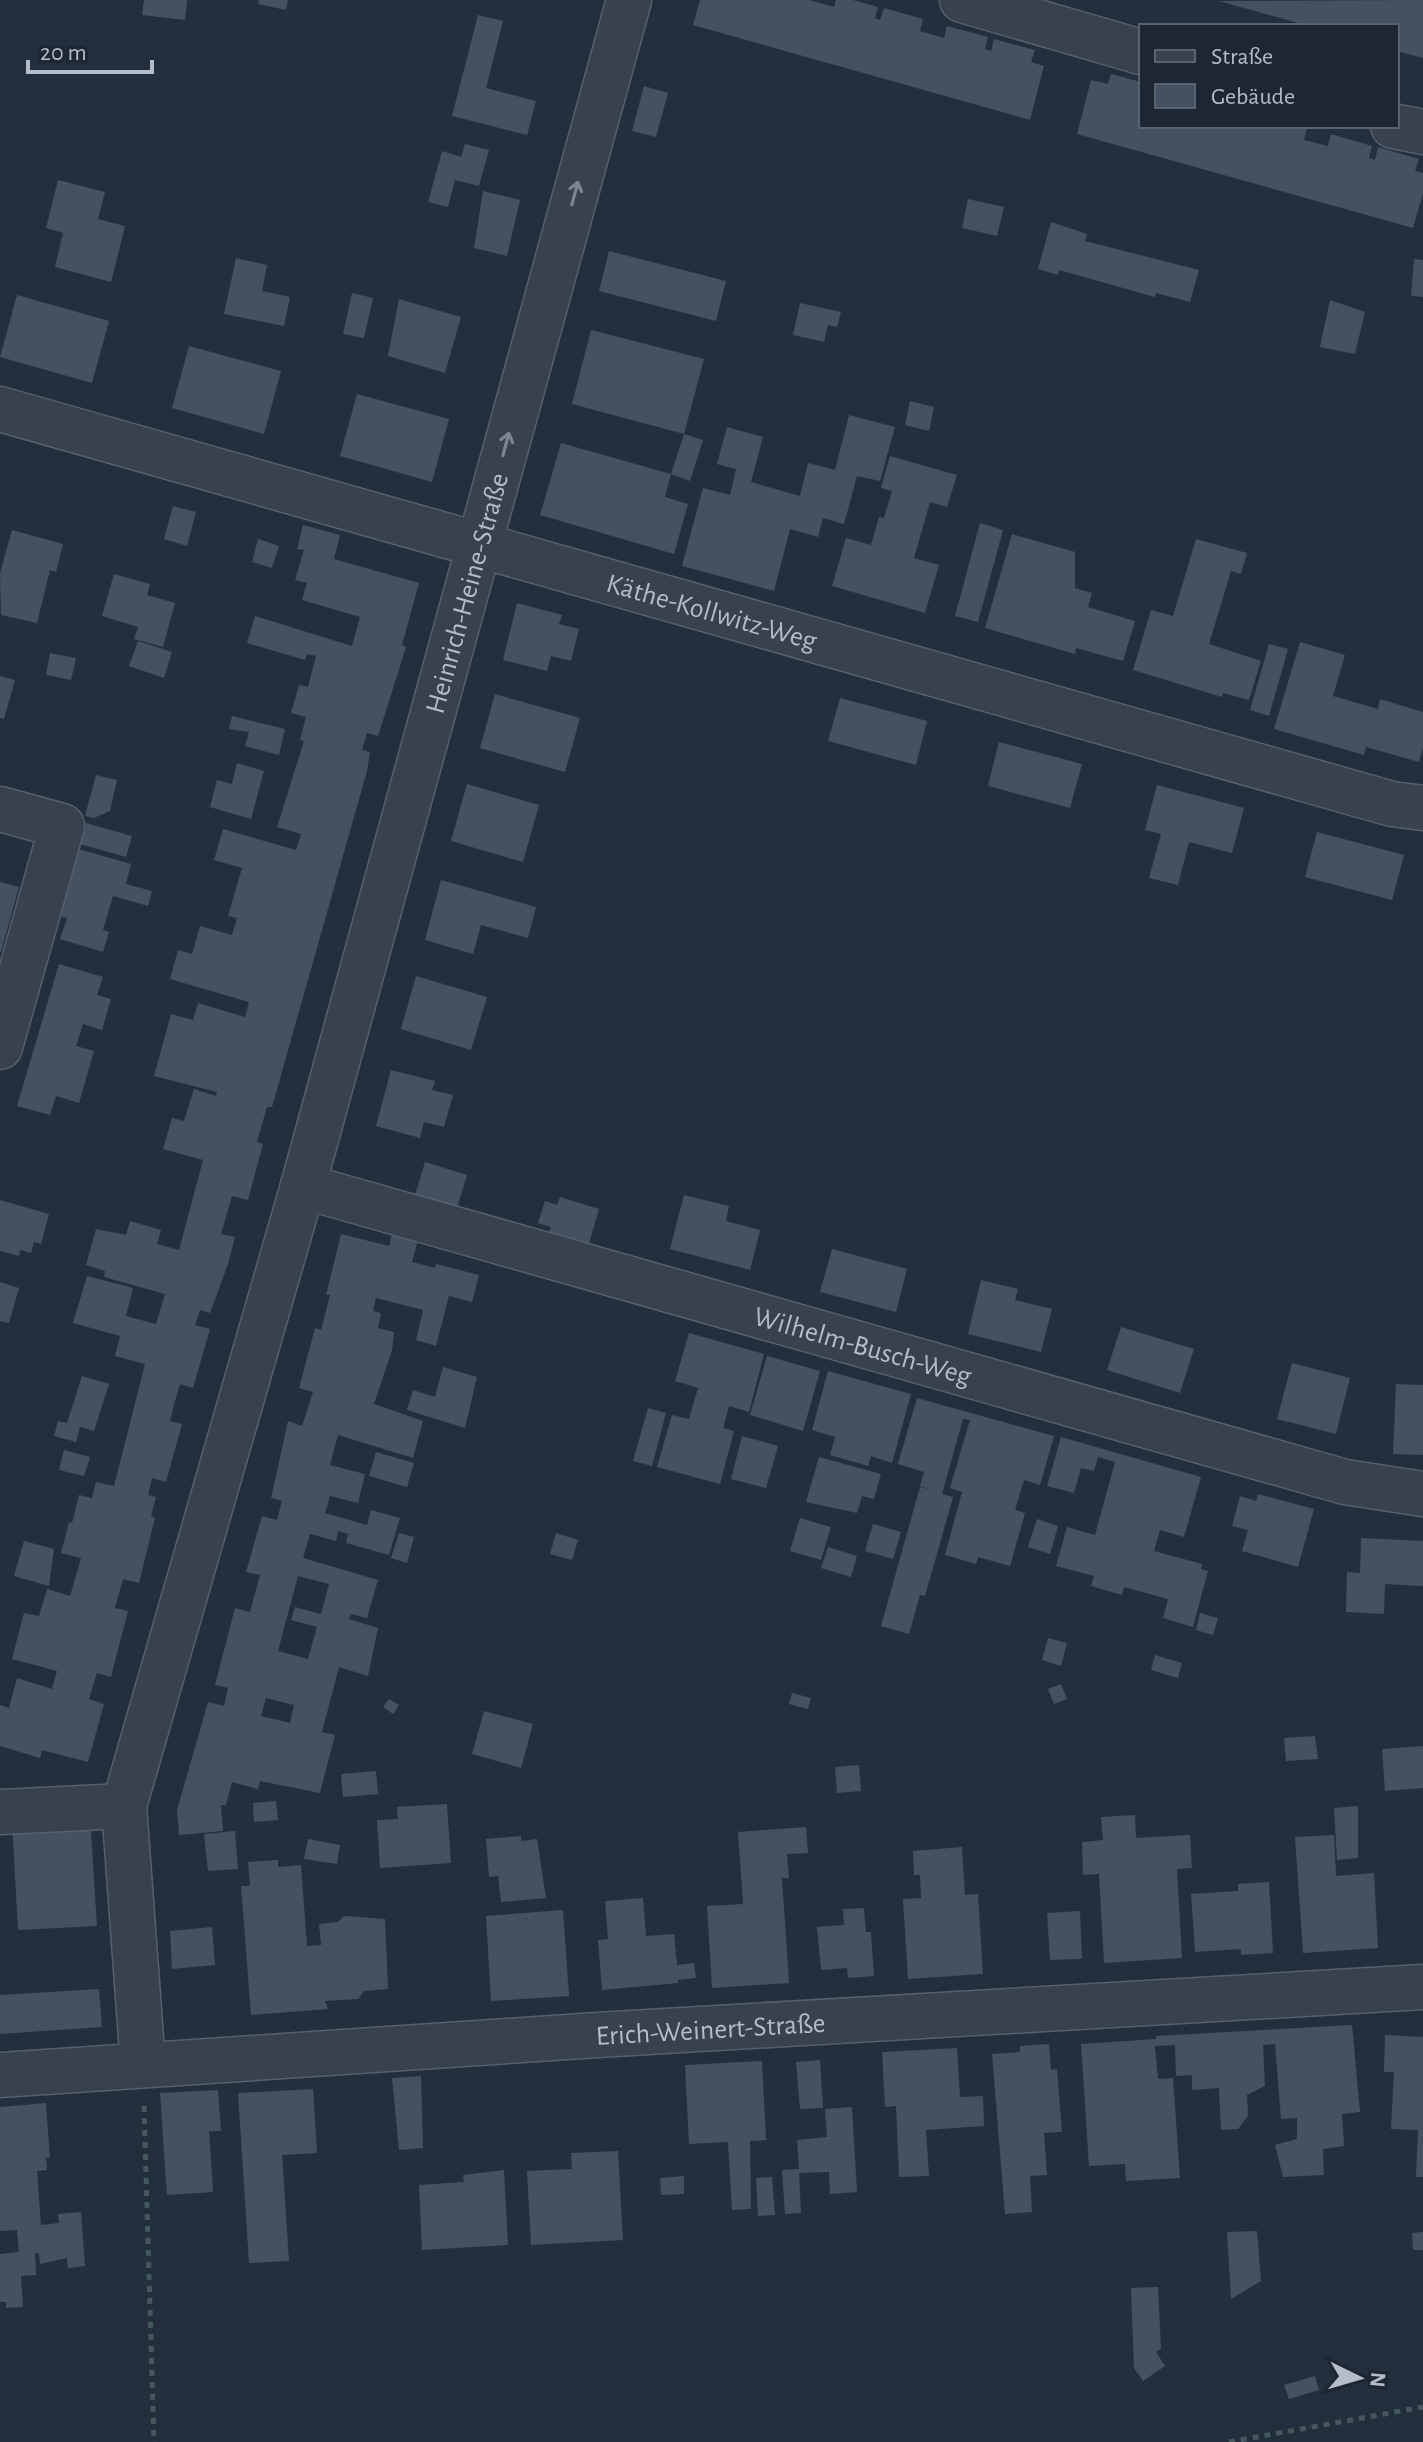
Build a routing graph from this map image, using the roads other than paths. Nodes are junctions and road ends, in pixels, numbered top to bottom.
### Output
1 (629, 0) edge
2 (962, 0) edge
3 (1139, 51) edge
4 (1399, 127) edge
5 (1423, 132) edge
6 (0, 409) edge
7 (478, 546) junction
8 (1423, 808) edge
9 (0, 809) edge
10 (1, 1043) edge
11 (303, 1186) junction
12 (1423, 1494) edge
13 (124, 1806) junction
14 (0, 1812) edge
15 (1423, 1987) edge
16 (143, 2065) junction
17 (0, 2075) edge

7 -> 1 street, Heinrich-Heine-Straße
2 - 3 street
4 - 5 street
6 - 7 street, Käthe-Kollwitz-Weg
7 - 8 street, Käthe-Kollwitz-Weg
7 - 11 street, Heinrich-Heine-Straße
9 - 10 street
11 - 12 street, Wilhelm-Busch-Weg
11 - 13 street, Heinrich-Heine-Straße
13 - 14 street
13 - 16 street
15 - 16 street, Erich-Weinert-Straße
16 - 17 street, Erich-Weinert-Straße

